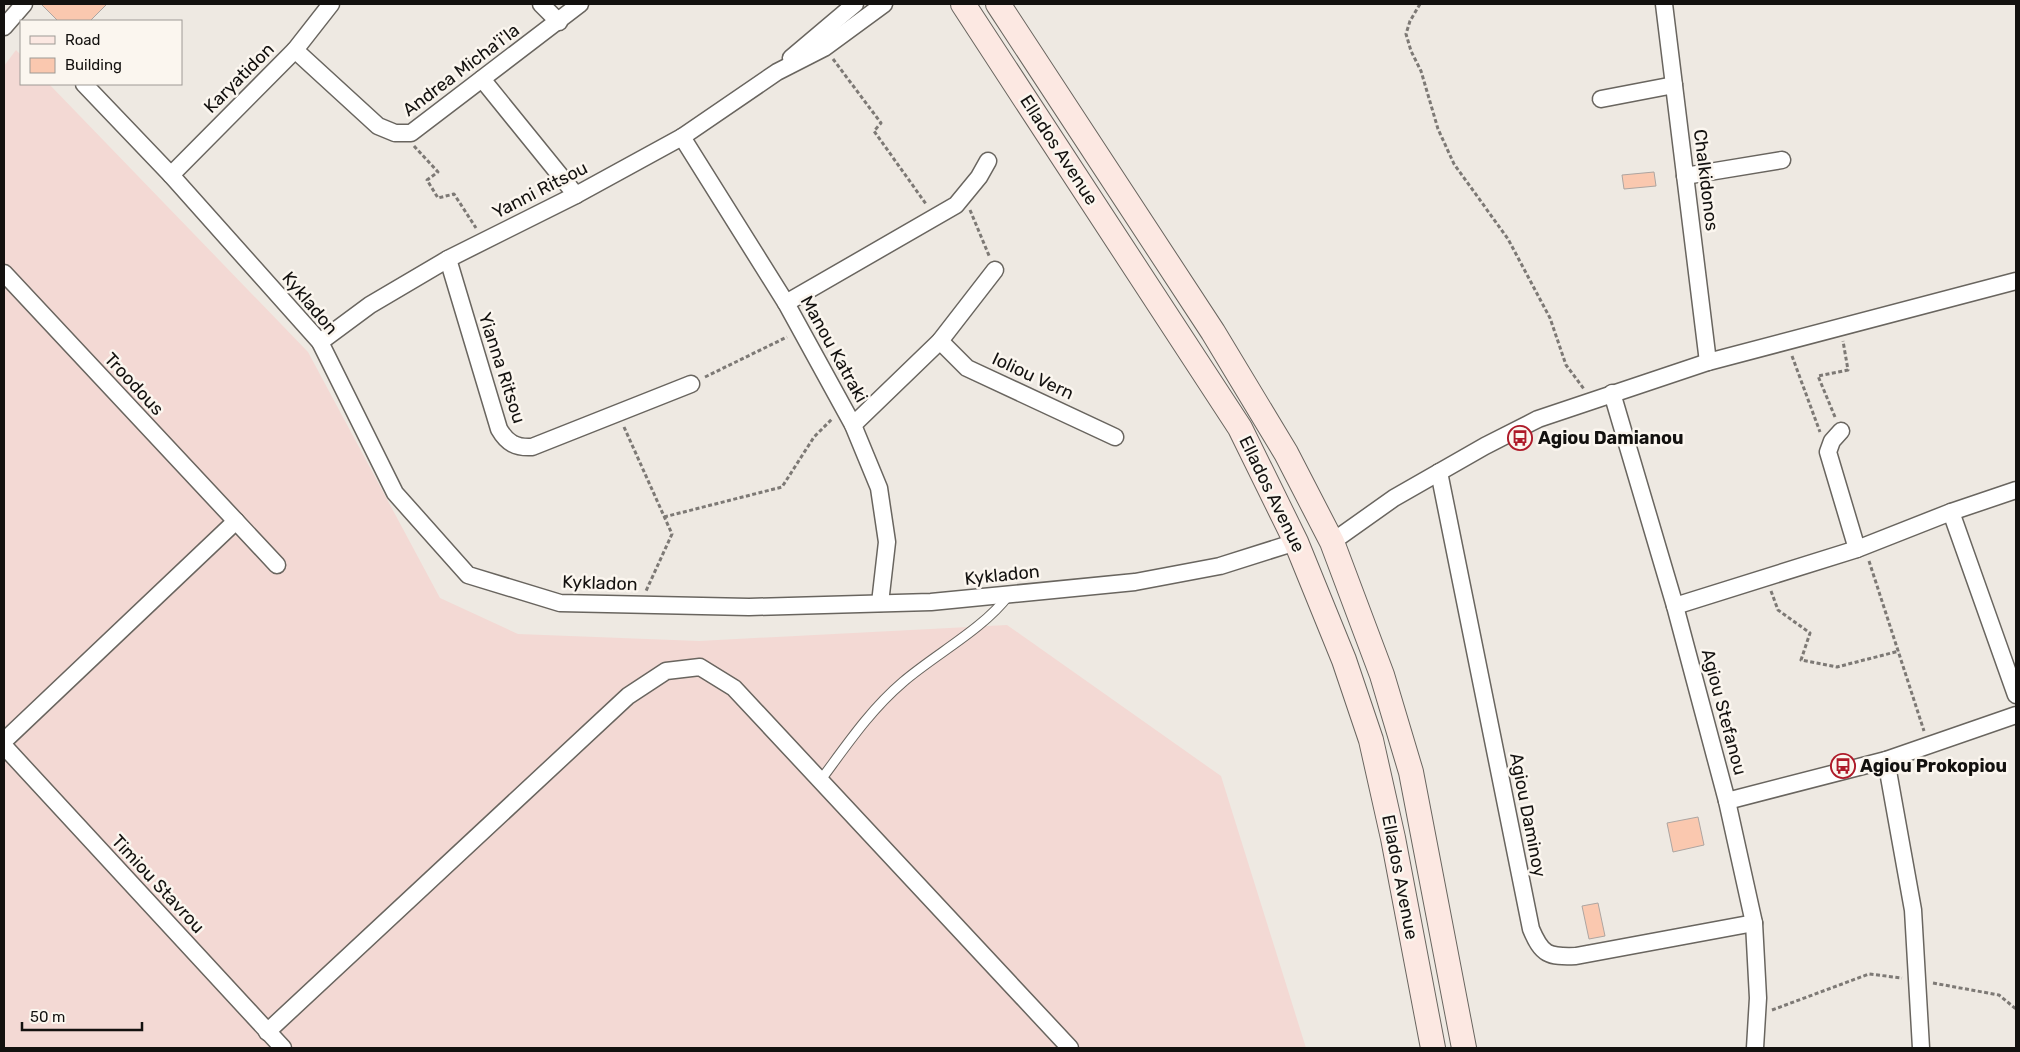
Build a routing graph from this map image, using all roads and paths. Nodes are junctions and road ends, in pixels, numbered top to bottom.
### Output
1 (331, 4) edge
2 (541, 4) edge
3 (580, 4) edge
4 (855, 4) edge
5 (884, 4) edge
6 (963, 4) edge
7 (998, 4) edge
8 (1420, 4) edge
9 (1664, 4) edge
10 (22, 12) edge
11 (559, 22) junction
12 (4, 27) edge
13 (824, 48) junction
14 (295, 50) junction
15 (777, 72) junction
16 (482, 79) junction
17 (85, 85) edge
18 (1674, 85) junction
19 (1601, 98) dead end
20 (402, 134) junction
21 (682, 137) junction
22 (1782, 160) dead end
23 (988, 161) dead end
24 (170, 175) junction
25 (1686, 176) junction
26 (576, 195) junction
27 (964, 195) junction
28 (1113, 206) junction
29 (936, 216) junction
30 (484, 241) junction
31 (448, 259) junction
32 (995, 270) joint
33 (4, 273) edge
34 (2016, 281) edge
35 (786, 302) junction
36 (1841, 327) junction
37 (801, 330) junction
38 (940, 341) junction
39 (320, 342) junction
40 (1787, 342) junction
41 (1708, 362) junction
42 (691, 384) joint
43 (1612, 393) junction
44 (1592, 400) junction
45 (843, 407) junction
46 (618, 413) junction
47 (853, 426) junction
48 (1841, 432) joint
49 (1115, 437) dead end
50 (1828, 452) junction
51 (1439, 472) junction
52 (2016, 490) edge
53 (1951, 512) junction
54 (664, 517) junction
55 (236, 521) junction
56 (1296, 542) junction
57 (1332, 542) junction
58 (1861, 548) junction
59 (277, 565) dead end
60 (1766, 578) junction
61 (1009, 594) junction
62 (880, 603) junction
63 (640, 605) junction
64 (1675, 606) junction
65 (1898, 650) junction
66 (2016, 696) edge
67 (2016, 715) edge
68 (4, 741) edge
69 (4, 746) edge
70 (1929, 746) junction
71 (1886, 760) junction
72 (820, 781) junction
73 (1727, 801) junction
74 (1754, 923) junction
75 (1917, 980) junction
76 (2016, 1009) edge
77 (1757, 1016) junction
78 (267, 1032) junction
79 (283, 1048) edge
80 (1070, 1048) edge
81 (1433, 1048) edge
82 (1464, 1048) edge
83 (1755, 1048) edge
84 (1921, 1048) edge

1 - 14 street, Karyatidon
2 - 11 street
3 - 11 street, Andrea Micha'i'la
4 - 15 street, Yanni Ritsou
5 - 13 street, Yanni Ritsou
6 - 28 main road, Ellados Avenue
7 - 28 main road, Ellados Avenue
8 - 44 path
9 - 18 street, Chalkidonos
10 - 12 street
11 - 16 street, Andrea Micha'i'la
13 - 15 street, Yanni Ritsou
13 - 29 path
14 - 20 street, Andrea Micha'i'la
14 - 24 street, Karyatidon
15 - 21 street, Yanni Ritsou
16 - 20 street, Andrea Micha'i'la
16 - 26 street
17 - 24 street, Kykladon
18 - 19 street
18 - 25 street, Chalkidonos
20 - 30 path
21 - 26 street, Yanni Ritsou
21 - 35 street, Manou Katraki
22 - 25 street
23 - 27 street
24 - 39 street, Kykladon
25 - 41 street, Chalkidonos
26 - 30 street, Yanni Ritsou
27 - 29 street
27 - 32 path
28 - 56 main road, Ellados Avenue
28 - 57 main road, Ellados Avenue
29 - 35 street
30 - 31 street, Yanni Ritsou
31 - 39 street, Yanni Ritsou
31 - 46 street, Yianna Ritsou
32 - 38 street
33 - 55 street, Troodous
34 - 36 street
35 - 37 street, Manou Katraki
36 - 40 street
36 - 48 path
37 - 42 path
37 - 45 street, Manou Katraki
38 - 47 street
38 - 49 street, Ioliou Vern
39 - 63 street, Kykladon
40 - 41 street
40 - 50 path
41 - 43 street
42 - 46 street, Yianna Ritsou
43 - 44 street
43 - 64 street, Agiou Stefanou
44 - 51 street
45 - 47 street, Manou Katraki
45 - 54 path
46 - 54 path
47 - 62 street, Manou Katraki
48 - 50 street
50 - 58 street
51 - 57 street
51 - 74 street, Agiou Daminoy
52 - 53 street
53 - 58 street
53 - 66 street
54 - 63 path
55 - 59 street, Troodous
55 - 68 street
56 - 61 street, Kykladon
56 - 81 main road, Ellados Avenue
57 - 82 main road, Ellados Avenue
58 - 60 street
58 - 65 path
60 - 64 street
60 - 65 path
61 - 62 street, Kykladon
61 - 72 lane
62 - 63 street, Kykladon
64 - 73 street, Agiou Stefanou
65 - 70 path
67 - 70 street
69 - 78 street, Timiou Stavrou
70 - 71 street
71 - 73 street
71 - 75 street
72 - 78 street
72 - 80 street
73 - 74 street, Agiou Stefanou
74 - 77 street, Agiou Stefanou
75 - 76 path
75 - 77 path
75 - 84 street
77 - 83 street, Agiou Stefanou
78 - 79 street, Timiou Stavrou

